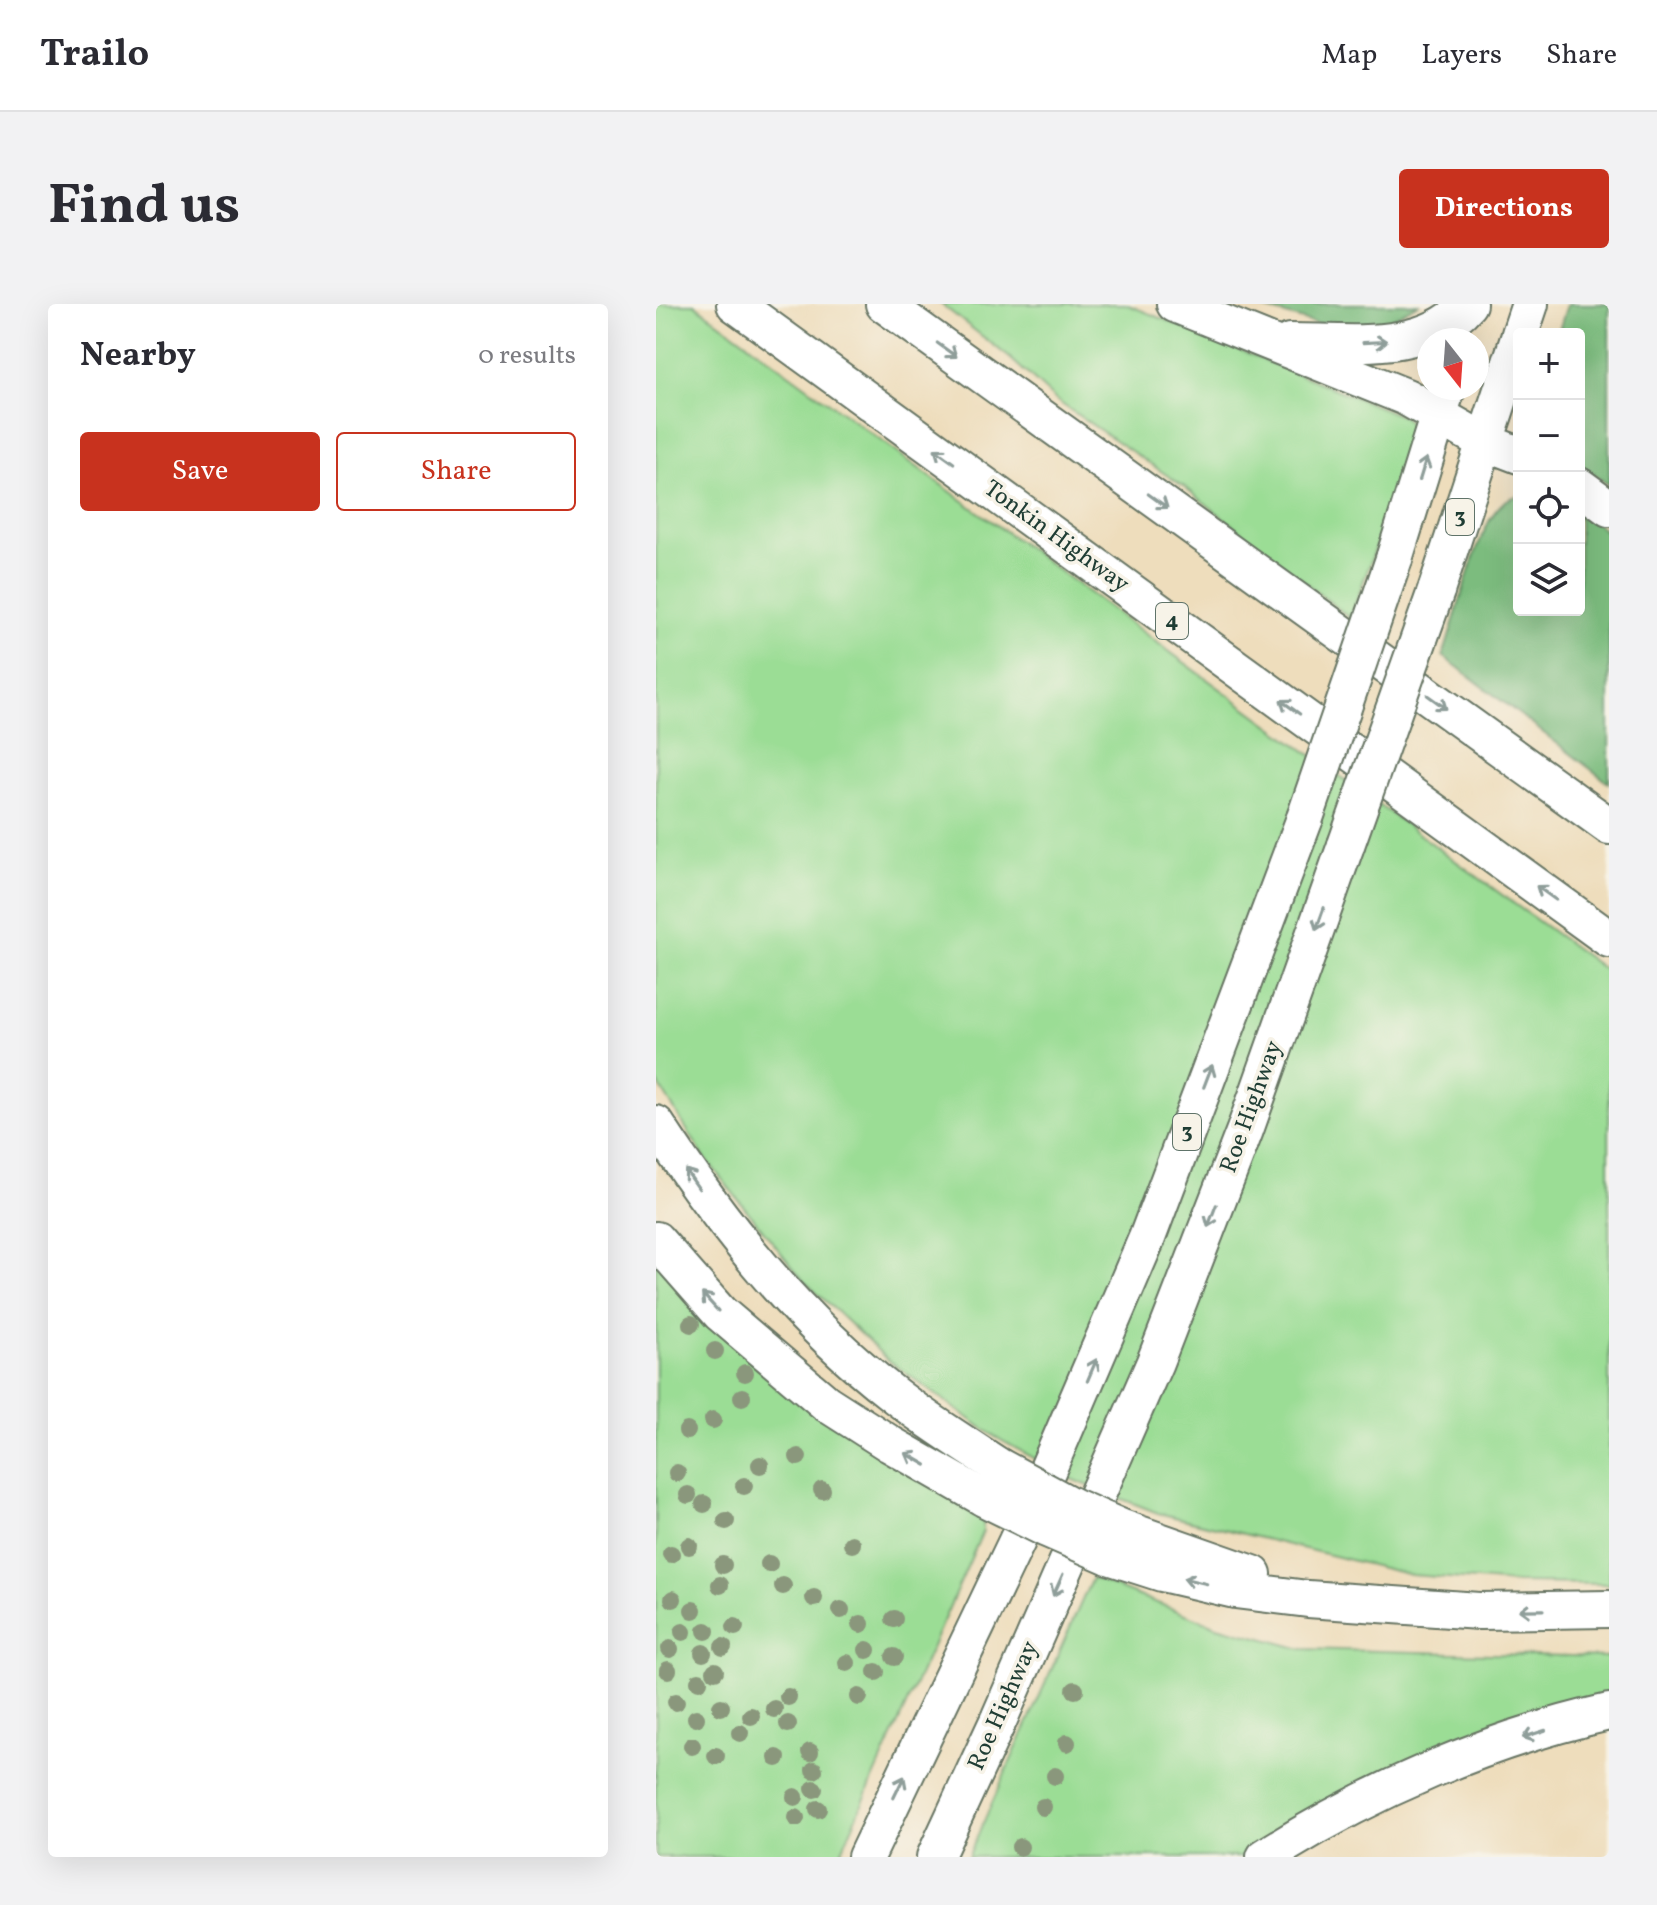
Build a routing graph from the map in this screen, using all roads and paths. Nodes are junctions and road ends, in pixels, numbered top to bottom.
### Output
1 (735, 304) edge
2 (884, 304) edge
3 (1175, 304) edge
4 (1470, 304) edge
5 (1530, 304) edge
6 (1465, 328) edge
7 (1522, 328) edge
8 (1269, 341) junction
9 (1513, 357) edge
10 (1443, 403) edge
11 (1485, 442) junction
12 (1513, 453) edge
13 (1585, 490) edge
14 (1609, 508) edge
15 (1609, 826) edge
16 (1609, 939) edge
17 (656, 1124) edge
18 (656, 1240) edge
19 (991, 1482) junction
20 (1609, 1609) edge
21 (1609, 1712) edge
22 (866, 1857) edge
23 (935, 1857) edge
24 (1265, 1857) edge

16 -> 1 highway, Tonkin Highway / 4
2 -> 15 highway
3 - 8 highway
4 - 6 highway
8 -> 4 highway
5 - 7 highway, Roe Highway / 3
8 - 10 highway
9 - 11 highway, Roe Highway / 3
10 - 11 highway
22 -> 10 highway, 3, bridge
11 - 12 highway
11 -> 23 highway, Roe Highway / 3, bridge
13 - 14 highway
19 -> 17 highway
19 -> 18 highway
20 -> 19 highway, bridge
21 -> 24 highway

